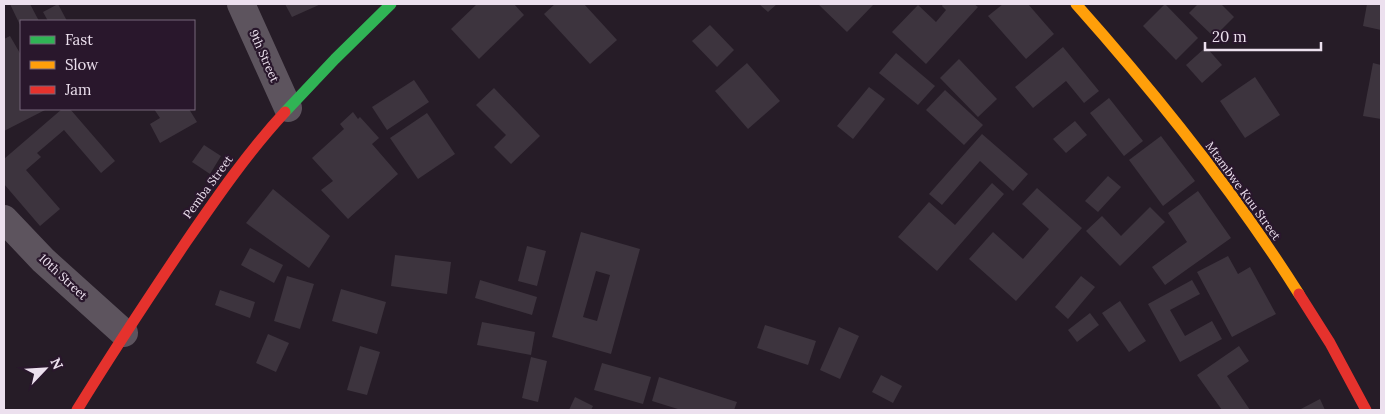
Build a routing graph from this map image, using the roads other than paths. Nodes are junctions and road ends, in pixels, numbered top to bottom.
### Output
1 (241, 4) edge
2 (391, 4) edge
3 (1076, 4) edge
4 (288, 108) junction
5 (4, 219) edge
6 (124, 333) junction
7 (77, 410) edge
8 (1366, 410) edge

1 - 4 street, 9th Street
2 - 4 street, Pemba Street
3 - 8 street, Mtambwe Kuu Street
4 - 6 street, Pemba Street
5 - 6 street, 10th Street
6 - 7 street, Pemba Street

